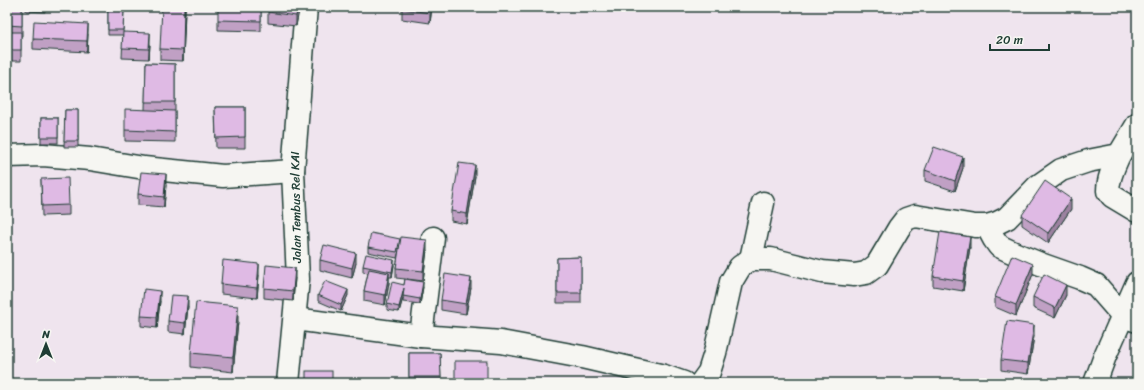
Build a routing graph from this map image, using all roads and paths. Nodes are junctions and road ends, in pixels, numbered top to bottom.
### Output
1 (306, 7) edge
2 (1137, 125) edge
3 (1119, 155) junction
4 (7, 156) edge
5 (293, 171) junction
6 (763, 202) dead end
7 (1137, 211) edge
8 (987, 226) junction
9 (433, 238) dead end
10 (751, 258) junction
11 (1137, 283) edge
12 (1130, 318) edge
13 (295, 319) junction
14 (421, 336) junction
15 (288, 383) edge
16 (684, 383) edge
17 (701, 383) edge
18 (1095, 383) edge

1 - 5 street, Jalan Tembus Rel KAI
2 - 3 street
3 - 7 street
3 - 8 street
4 - 5 street
5 - 13 street, Jalan Tembus Rel KAI
6 - 10 street
8 - 10 street
8 - 12 street
9 - 14 street
10 - 17 street
11 - 12 street
12 - 18 street
13 - 14 street
13 - 15 street, Jalan Tembus Rel KAI
14 - 16 street

